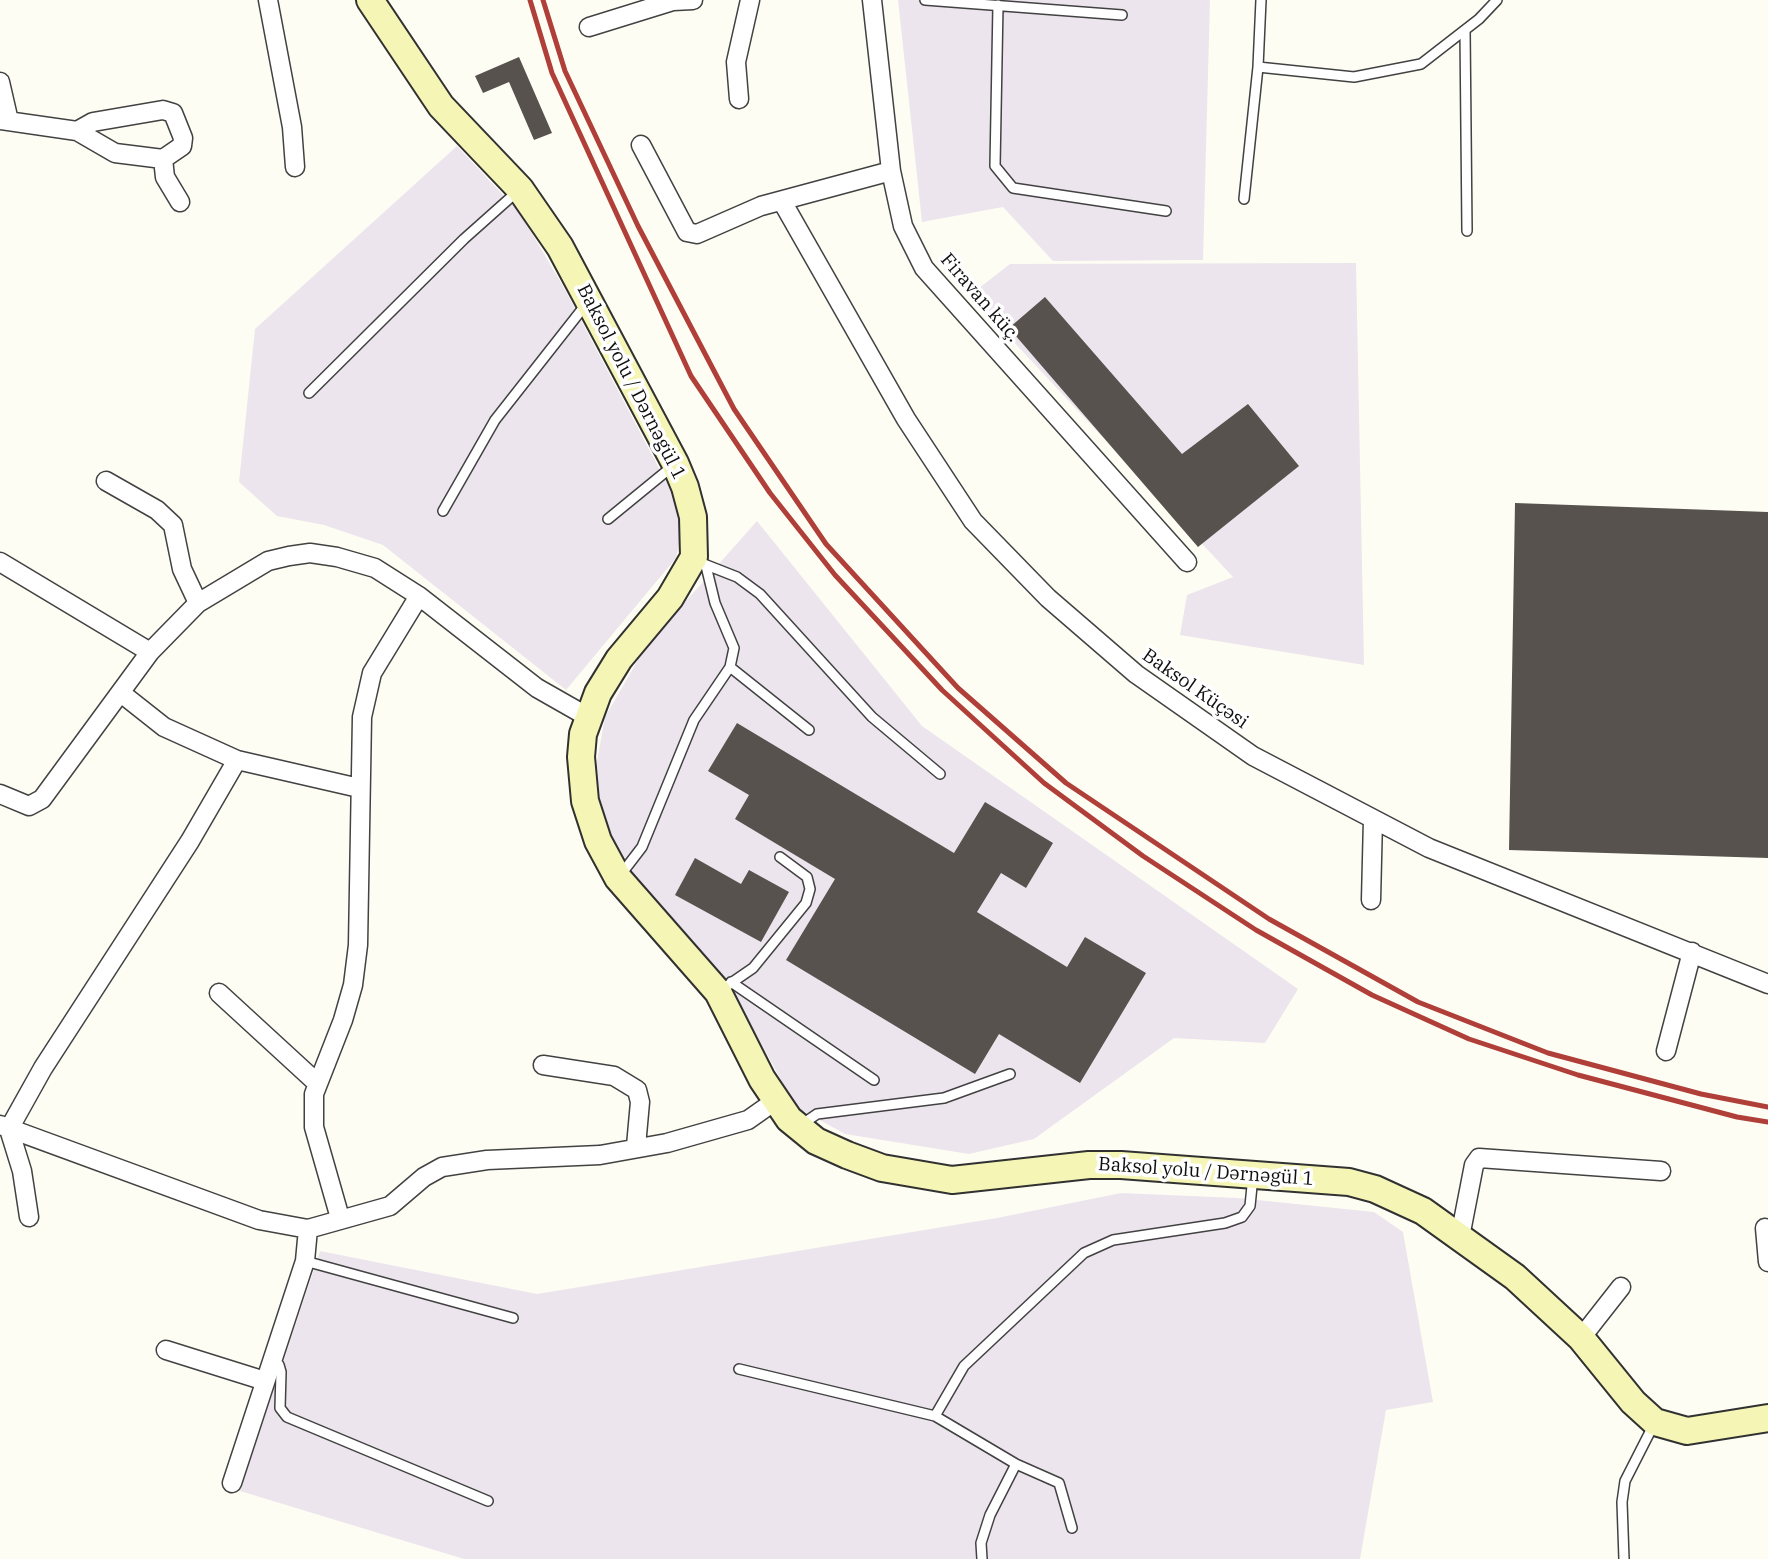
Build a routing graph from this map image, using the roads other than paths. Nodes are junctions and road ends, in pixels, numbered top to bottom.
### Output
1 (268, 0) edge
2 (370, 0) edge
3 (693, 0) edge
4 (750, 0) edge
5 (872, 0) edge
6 (925, 0) edge
7 (1261, 0) edge
8 (1497, 0) edge
9 (998, 5) junction
10 (1122, 15) dead end
11 (589, 27) dead end
12 (1465, 30) junction
13 (1258, 67) junction
14 (0, 82) edge
15 (739, 99) dead end
16 (4, 121) edge
17 (77, 131) junction
18 (641, 145) dead end
19 (163, 159) junction
20 (295, 167) dead end
21 (891, 171) junction
22 (520, 189) junction
23 (1244, 199) dead end
24 (180, 202) dead end
25 (783, 203) junction
26 (1167, 211) dead end
27 (1467, 231) dead end
28 (590, 299) junction
29 (309, 393) dead end
30 (675, 463) junction
31 (106, 481) dead end
32 (443, 512) dead end
33 (608, 519) dead end
34 (700, 561) junction
35 (0, 562) edge
36 (1187, 562) dead end
37 (419, 596) junction
38 (198, 603) junction
39 (150, 652) junction
40 (730, 667) junction
41 (121, 693) junction
42 (588, 717) junction
43 (809, 730) dead end
44 (237, 760) junction
45 (940, 774) dead end
46 (359, 788) junction
47 (0, 793) edge
48 (1373, 819) junction
49 (780, 857) dead end
50 (618, 878) junction
51 (1371, 900) dead end
52 (1692, 952) junction
53 (1768, 984) edge
54 (725, 987) junction
55 (219, 993) dead end
56 (1666, 1051) dead end
57 (543, 1065) dead end
58 (1010, 1074) dead end
59 (874, 1080) dead end
60 (317, 1083) junction
61 (775, 1101) junction
62 (4, 1127) edge
63 (799, 1128) junction
64 (636, 1146) junction
65 (1661, 1171) dead end
66 (1253, 1174) junction
67 (29, 1217) dead end
68 (341, 1218) junction
69 (1765, 1228) dead end
70 (308, 1229) junction
71 (1460, 1237) junction
72 (305, 1261) junction
73 (1768, 1262) edge
74 (1621, 1287) dead end
75 (513, 1318) dead end
76 (1581, 1338) junction
77 (166, 1350) dead end
78 (272, 1361) junction
79 (739, 1369) dead end
80 (265, 1381) junction
81 (935, 1416) junction
82 (1768, 1418) edge
83 (1655, 1422) junction
84 (1016, 1464) junction
85 (232, 1483) dead end
86 (488, 1501) dead end
87 (1072, 1528) dead end
88 (982, 1559) edge
89 (1624, 1559) edge

1 - 20 street
2 - 22 main road, Baksol yolu / Dərnəgül 1
3 - 11 street
4 - 15 street
5 - 21 street, Firavan küç.
6 - 9 lane
7 - 13 lane
8 - 12 lane
9 - 10 lane
9 - 26 lane
12 - 13 lane
12 - 27 lane
13 - 23 lane
14 - 16 street
16 - 17 street
17 - 19 street
17 - 19 street
18 - 25 street
19 - 24 street
21 - 25 street
21 - 36 street, Firavan küç.
22 - 28 main road, Baksol yolu / Dərnəgül 1
22 - 29 lane
25 - 48 street, Baksol Küçəsi
28 - 30 main road, Baksol yolu / Dərnəgül 1
28 - 32 lane
30 - 33 lane
30 - 34 main road, Baksol yolu / Dərnəgül 1
31 - 38 street
34 - 40 lane
34 - 42 main road, Baksol yolu / Dərnəgül 1
34 - 45 lane
35 - 39 street
37 - 38 street
37 - 42 street
37 - 46 street
38 - 39 street
39 - 41 street
40 - 43 lane
40 - 50 lane
41 - 44 street
41 - 47 street
42 - 50 main road, Baksol yolu / Dərnəgül 1
44 - 46 street
44 - 62 street
46 - 60 street
48 - 51 street
48 - 52 street, Baksol Küçəsi
49 - 54 lane
50 - 54 main road, Baksol yolu / Dərnəgül 1
52 - 53 street, Baksol Küçəsi
52 - 56 street
54 - 59 lane
54 - 61 main road, Baksol yolu / Dərnəgül 1
55 - 60 street
57 - 64 street
58 - 63 lane
60 - 68 street
61 - 63 main road, Baksol yolu / Dərnəgül 1
61 - 64 street
62 - 67 street
62 - 70 street
63 - 66 main road, Baksol yolu / Dərnəgül 1
64 - 68 street
65 - 71 street
66 - 71 main road, Baksol yolu / Dərnəgül 1
66 - 81 lane
68 - 70 street
69 - 73 street
70 - 72 street
71 - 76 main road, Baksol yolu / Dərnəgül 1
72 - 75 lane
72 - 78 street
74 - 76 street
76 - 83 main road, Baksol yolu / Dərnəgül 1
77 - 80 street
78 - 80 street
78 - 86 lane
79 - 81 lane
80 - 85 street
81 - 84 lane
82 - 83 main road, Baksol yolu / Dərnəgül 1
83 - 89 lane
84 - 87 lane
84 - 88 lane

